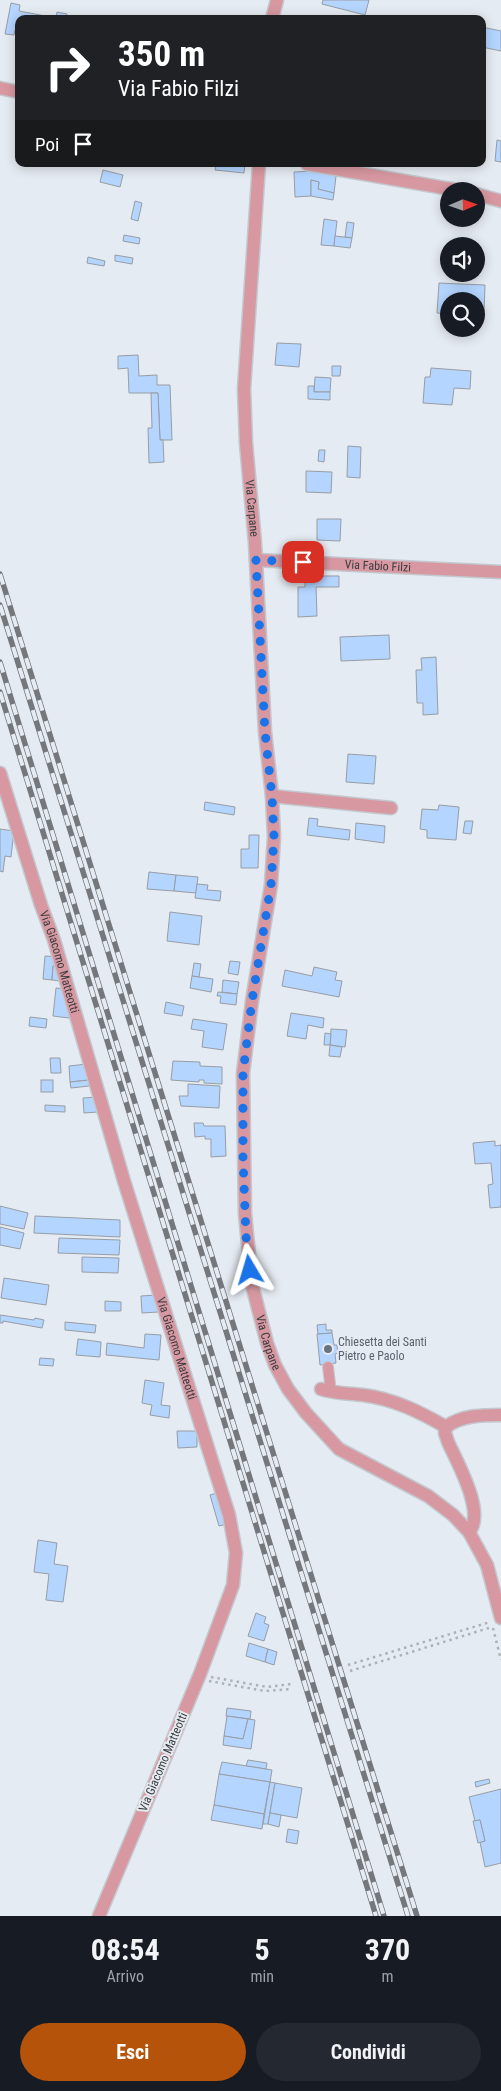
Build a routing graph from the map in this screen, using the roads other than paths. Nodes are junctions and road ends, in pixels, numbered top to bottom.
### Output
1 (277, 0) edge
2 (273, 15) edge
3 (0, 88) edge
4 (15, 91) edge
5 (259, 167) edge
6 (323, 167) edge
7 (440, 187) edge
8 (485, 197) edge
9 (501, 201) edge
10 (256, 560) junction
11 (501, 572) edge
12 (0, 774) edge
13 (272, 796) junction
14 (391, 808) dead end
15 (328, 1367) dead end
16 (326, 1391) joint
17 (501, 1415) edge
18 (446, 1427) junction
19 (469, 1532) junction
20 (497, 1622) edge
21 (98, 1916) edge

1 - 2 street
3 - 4 street
5 - 10 street, Via Carpane
6 - 7 street
8 - 9 street
10 - 11 street, Via Fabio Filzi
10 - 13 street, Via Carpane
12 - 21 street, Via Giacomo Matteotti
13 - 14 street
13 - 19 street, Via Carpane
15 - 16 street
16 - 18 street
17 - 18 street
18 - 19 street
19 - 20 street, Via Carpane

